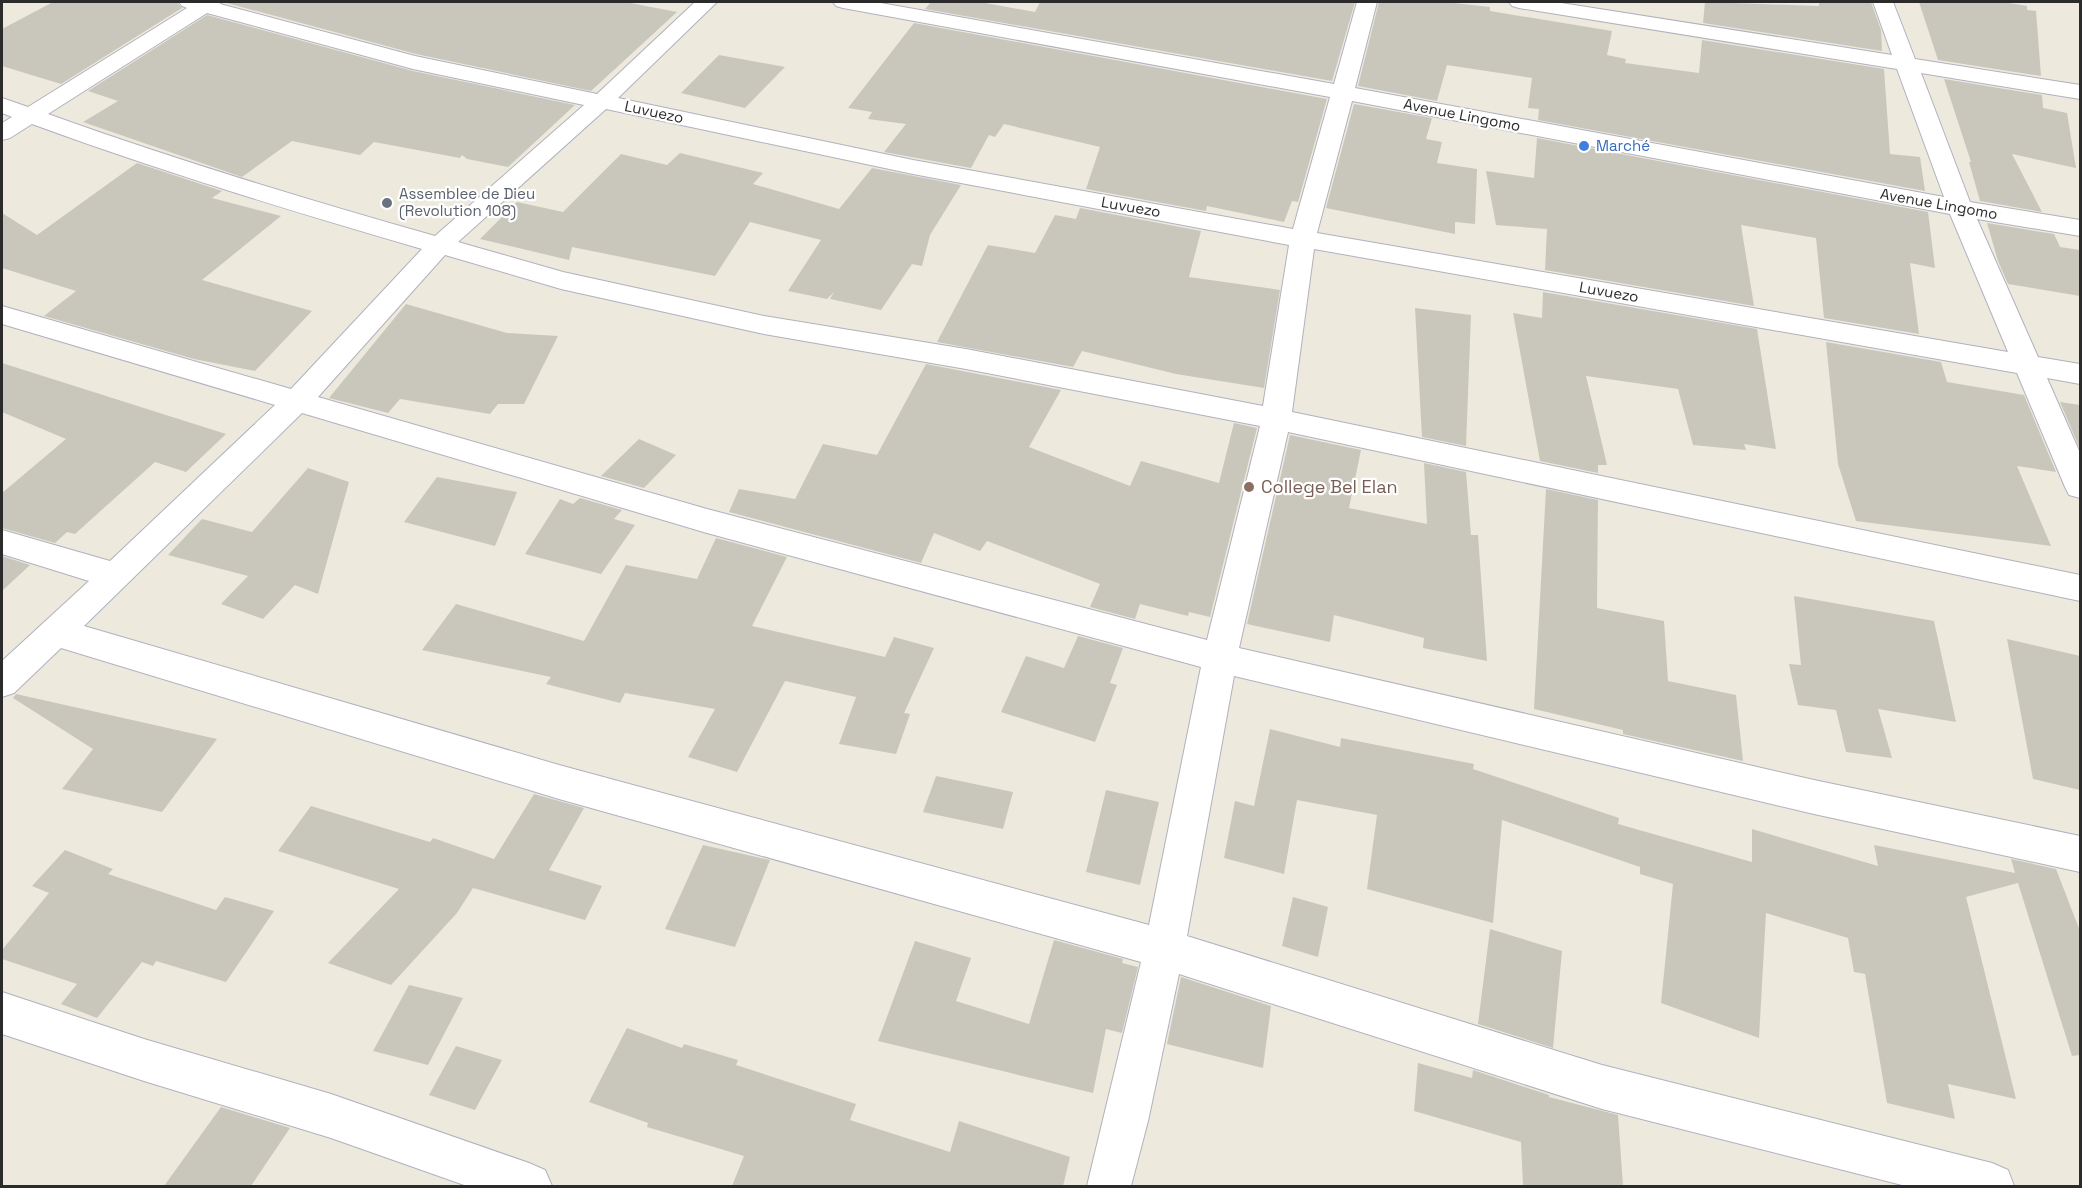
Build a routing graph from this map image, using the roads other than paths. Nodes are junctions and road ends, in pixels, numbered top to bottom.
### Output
1 (707, 2) edge
2 (843, 2) edge
3 (1366, 2) edge
4 (1519, 2) edge
5 (1883, 2) edge
6 (202, 3) edge
7 (1908, 65) junction
8 (1342, 92) junction
9 (2080, 92) edge
10 (602, 101) junction
11 (2, 105) edge
12 (30, 116) junction
13 (2, 133) edge
14 (1960, 208) junction
15 (2080, 228) edge
16 (1303, 239) junction
17 (439, 246) junction
18 (2, 315) edge
19 (2028, 365) junction
20 (2080, 374) edge
21 (297, 401) junction
22 (1276, 419) junction
23 (2080, 487) edge
24 (2, 542) edge
25 (116, 576) junction
26 (2080, 588) edge
27 (55, 632) junction
28 (1220, 658) junction
29 (2, 682) edge
30 (2080, 854) edge
31 (1164, 949) junction
32 (2, 1012) edge
33 (529, 1186) edge
34 (1109, 1186) edge
35 (1992, 1186) edge

1 - 10 street
2 - 8 street, Avenue Lingomo
3 - 8 street
4 - 7 street
5 - 7 street
6 - 10 street, Luvuezo
6 - 12 street
7 - 9 street
7 - 14 street
8 - 14 street, Avenue Lingomo
8 - 16 street
10 - 16 street, Luvuezo
10 - 17 street
11 - 12 street
12 - 13 street
12 - 17 street
14 - 15 street, Avenue Lingomo
14 - 19 street
16 - 19 street, Luvuezo
16 - 22 street
17 - 21 street
17 - 22 street
18 - 21 street
19 - 20 street, Luvuezo
19 - 23 street
21 - 25 street
21 - 28 street
22 - 26 street
22 - 28 street
24 - 25 street
25 - 27 street
27 - 29 street
27 - 31 street
28 - 30 street
28 - 31 street
31 - 34 street
31 - 35 street
32 - 33 street

